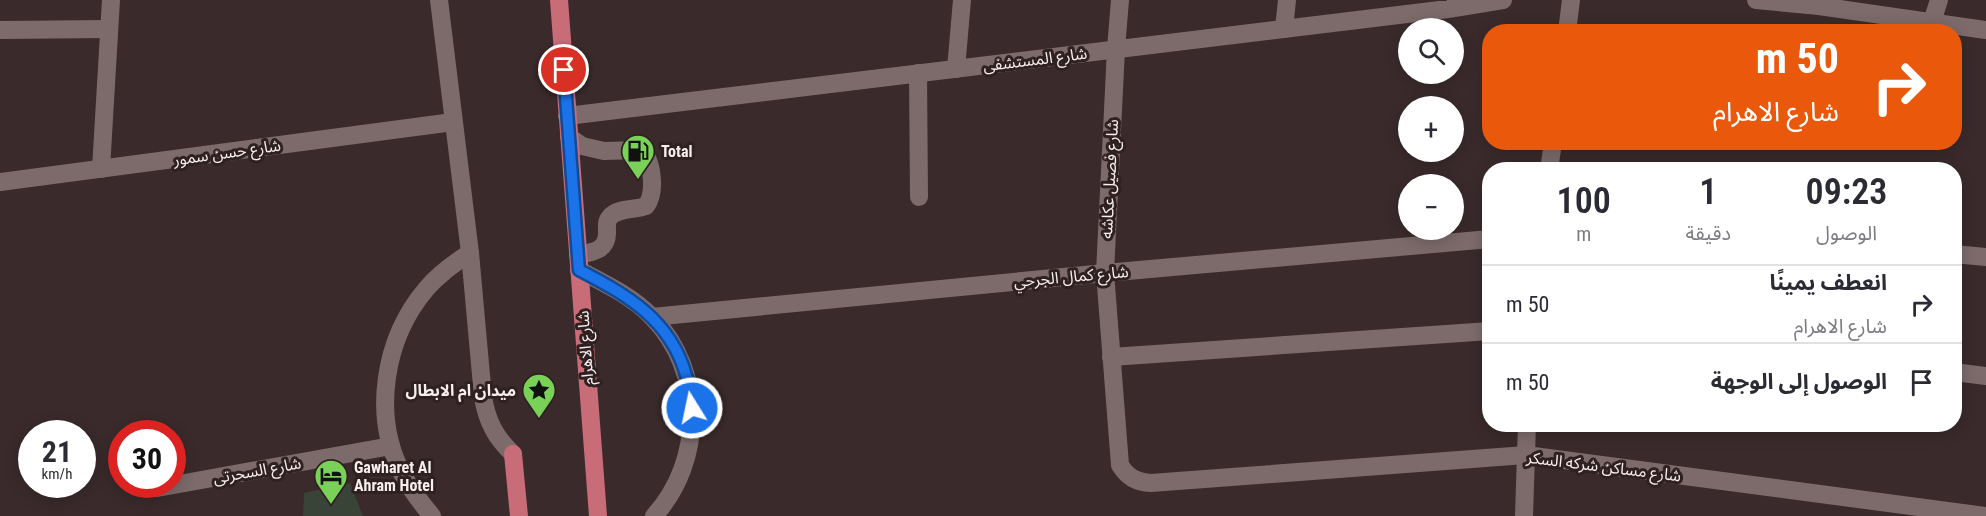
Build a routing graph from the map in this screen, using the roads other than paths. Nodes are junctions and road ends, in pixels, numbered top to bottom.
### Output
1 (111, 0) edge
2 (439, 0) edge
3 (559, 0) edge
4 (962, 0) edge
5 (1120, 0) edge
6 (1287, 0) edge
7 (1503, 0) edge
8 (1571, 0) edge
9 (1756, 0) edge
10 (1939, 0) edge
11 (1820, 3) edge
12 (1448, 4) edge
13 (1932, 22) junction
14 (1568, 24) edge
15 (1946, 24) edge
16 (1962, 26) edge
17 (109, 29) junction
18 (1284, 29) junction
19 (0, 30) edge
20 (1986, 30) edge
21 (1116, 49) junction
22 (956, 69) junction
23 (918, 73) junction
24 (567, 116) junction
25 (453, 122) junction
26 (569, 138) junction
27 (101, 169) junction
28 (0, 182) edge
29 (919, 197) dead end
30 (1482, 240) edge
31 (470, 253) junction
32 (1962, 255) edge
33 (1986, 257) edge
34 (579, 262) junction
35 (1105, 273) junction
36 (652, 317) junction
37 (1482, 332) edge
38 (1111, 357) junction
39 (1962, 373) edge
40 (1986, 376) edge
41 (1527, 432) edge
42 (392, 446) junction
43 (513, 454) joint
44 (1526, 455) junction
45 (1120, 465) joint
46 (186, 483) edge
47 (432, 516) edge
48 (519, 516) edge
49 (598, 516) edge
50 (654, 516) edge
51 (1524, 516) edge
52 (1986, 516) edge

1 - 17 street
2 - 25 street
3 - 24 main road, شارع الاهرام
4 - 22 street
5 - 21 street, شارع فصيل عكاشه
6 - 18 street
7 - 12 street, شارع المستشفى
8 - 14 street
9 - 11 street
10 - 13 street
11 - 13 street
12 - 18 street, شارع المستشفى
13 - 15 street
16 - 20 street
17 - 19 street
17 - 27 street
18 - 21 street, شارع المستشفى
21 - 22 street, شارع المستشفى
21 - 35 street, شارع فصيل عكاشه
22 - 23 street, شارع المستشفى
23 - 24 street, شارع المستشفى
23 - 29 street
24 - 26 main road, شارع الاهرام
25 - 27 street, شارع حسن سمور
25 - 31 street
26 - 34 main road, شارع الاهرام
26 - 34 street
27 - 28 street, شارع حسن سمور
30 - 35 street, شارع كمال الجرحي
31 - 42 street
31 - 43 street
32 - 33 street
34 - 36 street
34 - 49 main road, شارع الاهرام
35 - 36 street, شارع كمال الجرحي
35 - 38 street, شارع فصيل عكاشه
36 - 50 street
37 - 38 street
38 - 45 street, شارع فصيل عكاشه
39 - 40 street
41 - 44 street
42 - 46 street, شارع السحرتى
42 - 47 street
43 - 48 main road
44 - 45 street, شارع مساكن شركه السكر
44 - 51 street
44 - 52 street, شارع مساكن شركه السكر

